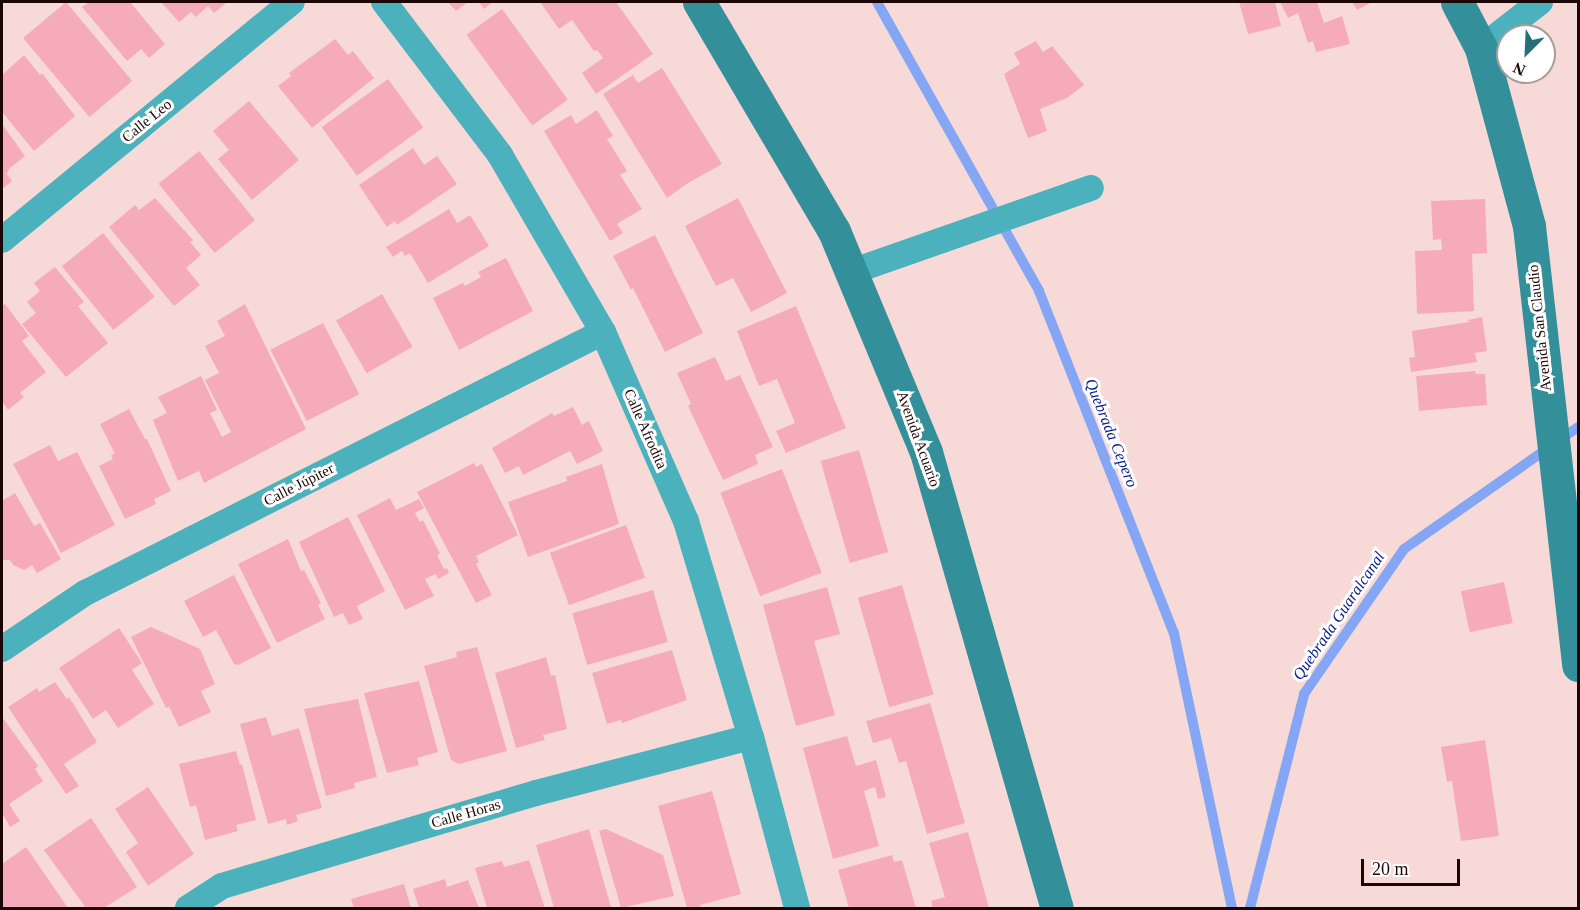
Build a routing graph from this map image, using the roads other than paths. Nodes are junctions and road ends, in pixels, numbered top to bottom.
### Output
1 (292, 2) edge
2 (384, 2) edge
3 (699, 2) edge
4 (1457, 2) edge
5 (1540, 2) edge
6 (1481, 48) junction
7 (1091, 188) dead end
8 (2, 240) edge
9 (851, 272) junction
10 (603, 332) junction
11 (2, 649) edge
12 (1578, 665) edge
13 (751, 737) junction
14 (188, 909) edge
15 (797, 909) edge
16 (1057, 909) edge

1 - 8 street, Calle Leo
2 - 10 street, Calle Afrodita
3 - 9 street, Avenida Acuario
4 - 6 street, Avenida San Claudio
5 - 6 street
6 - 12 street, Avenida San Claudio
7 - 9 street
9 - 16 street, Avenida Acuario
10 - 11 street, Calle Júpiter
10 - 13 street, Calle Afrodita
13 - 14 street, Calle Horas
13 - 15 street, Calle Afrodita

